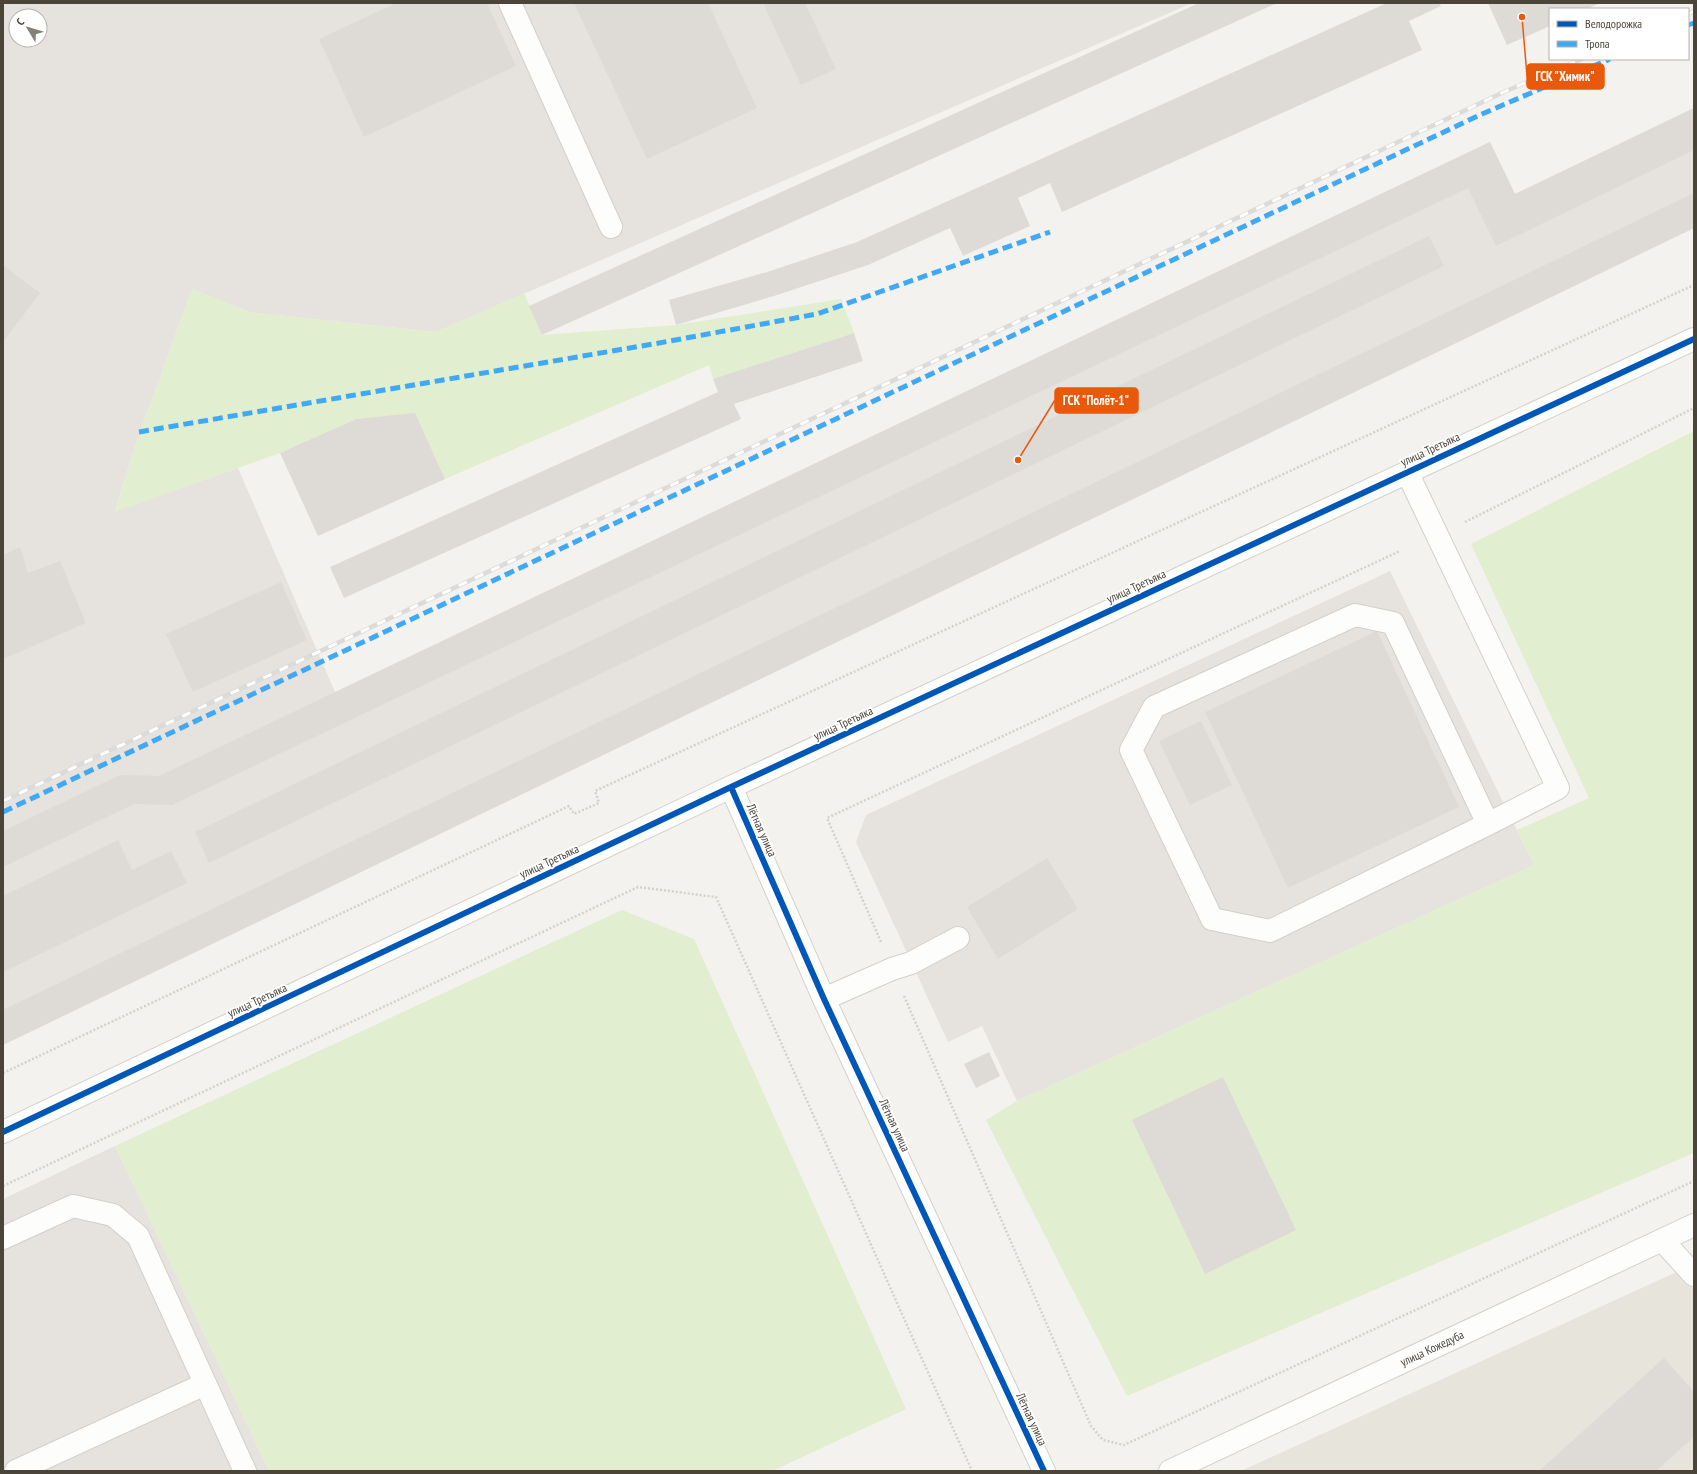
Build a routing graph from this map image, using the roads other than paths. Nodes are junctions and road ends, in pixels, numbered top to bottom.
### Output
1 (510, 3) edge
2 (611, 227) dead end
3 (1694, 339) edge
4 (1407, 472) junction
5 (731, 787) junction
6 (1488, 824) junction
7 (958, 938) dead end
8 (824, 999) junction
9 (3, 1132) edge
10 (1694, 1225) edge
11 (3, 1238) edge
12 (1662, 1240) junction
13 (1694, 1276) edge
14 (205, 1384) junction
15 (16, 1471) edge
16 (245, 1471) edge
17 (1044, 1471) edge
18 (1170, 1471) edge

1 - 2 street
3 - 4 street, улица Третьяка
4 - 5 street, улица Третьяка
4 - 6 street
5 - 8 street, Лётная улица
5 - 9 street, улица Третьяка
6 - 6 street
7 - 8 street
8 - 17 street, Лётная улица
10 - 12 street, улица Кожедуба
11 - 14 street
12 - 13 street
12 - 18 street, улица Кожедуба
14 - 15 street
14 - 16 street

